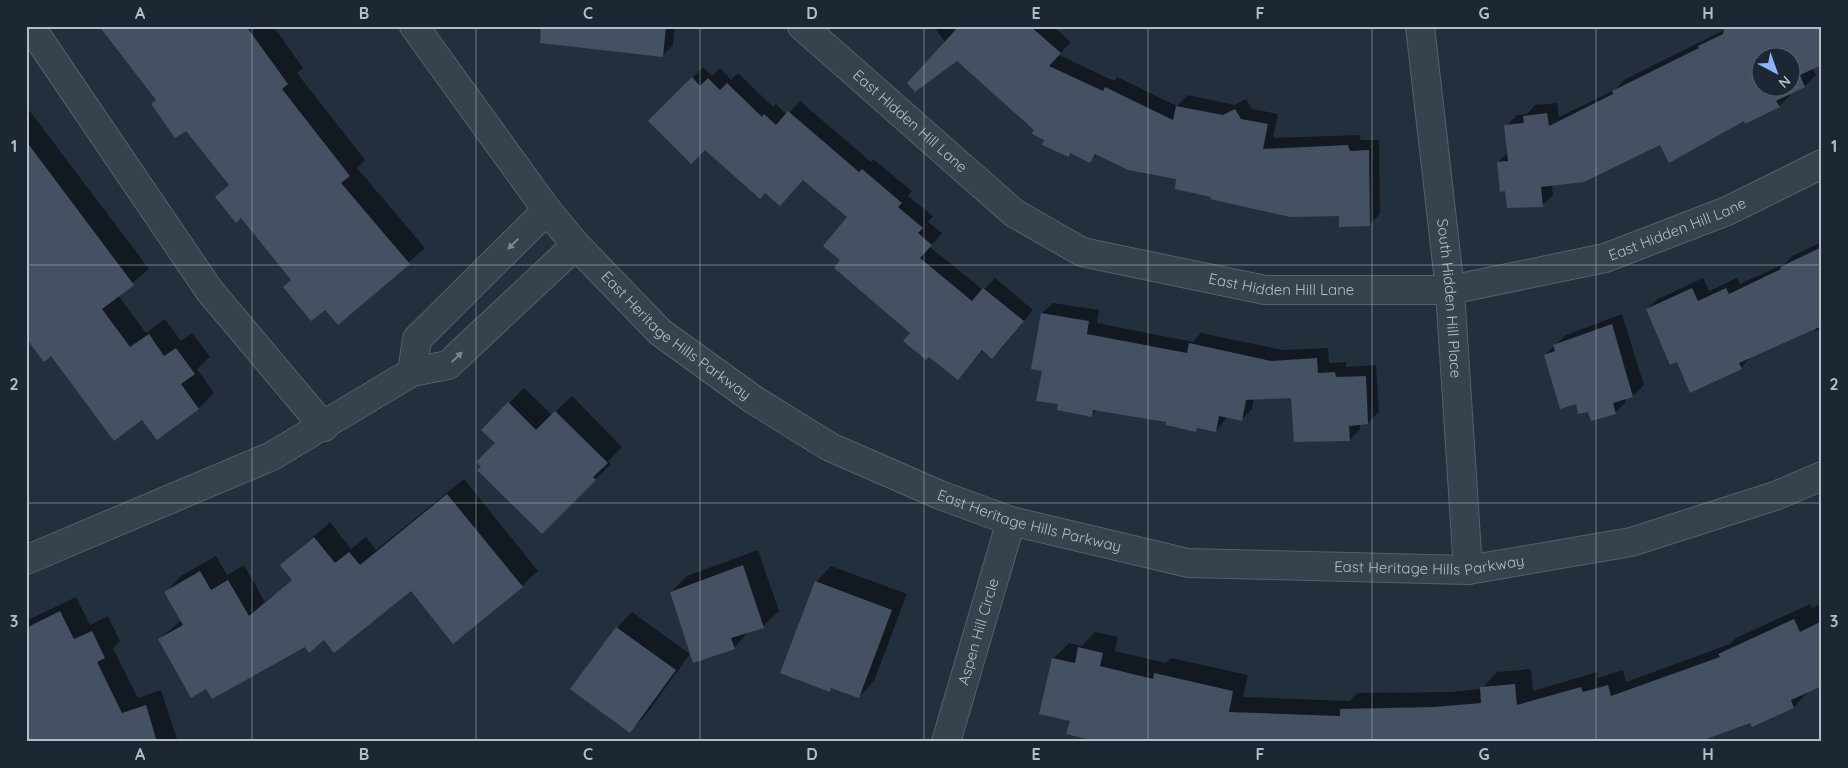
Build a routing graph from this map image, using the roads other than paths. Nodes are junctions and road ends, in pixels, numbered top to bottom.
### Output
1 (30, 26) edge
2 (414, 26) edge
3 (802, 26) edge
4 (1420, 26) edge
5 (1822, 164) edge
6 (547, 210) junction
7 (576, 245) junction
8 (1450, 290) junction
9 (412, 372) junction
10 (324, 427) junction
11 (1822, 476) edge
12 (1011, 521) junction
13 (26, 560) edge
14 (1468, 570) junction
15 (946, 742) edge

1 - 10 street
2 - 6 street, East Heritage Hills Parkway
3 - 8 street, East Hidden Hill Lane
4 - 8 street, South Hidden Hill Place
5 - 8 street, East Hidden Hill Lane
6 - 7 street, East Heritage Hills Parkway
6 -> 9 street
9 -> 7 street
7 - 12 street, East Heritage Hills Parkway
8 - 14 street, South Hidden Hill Place
9 - 10 street
10 - 13 street
11 - 14 street, East Heritage Hills Parkway
12 - 14 street, East Heritage Hills Parkway
12 - 15 street, Aspen Hill Circle

